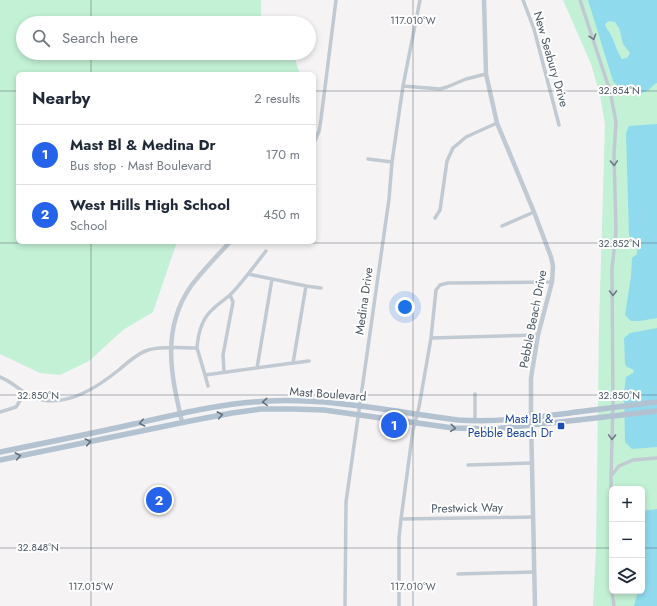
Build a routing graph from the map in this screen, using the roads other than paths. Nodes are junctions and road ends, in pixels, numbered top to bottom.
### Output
1 (336, 0) edge
2 (420, 0) edge
3 (484, 0) edge
4 (523, 0) edge
5 (580, 0) edge
6 (486, 74) junction
7 (403, 86) junction
8 (497, 123) junction
9 (559, 125) dead end
10 (316, 136) edge
11 (368, 159) dead end
12 (392, 162) junction
13 (534, 212) junction
14 (435, 218) dead end
15 (502, 226) dead end
16 (228, 244) edge
17 (266, 251) dead end
18 (248, 274) junction
19 (272, 279) junction
20 (552, 282) junction
21 (306, 286) junction
22 (321, 288) dead end
23 (230, 295) junction
24 (538, 335) junction
25 (431, 338) junction
26 (171, 348) junction
27 (197, 348) junction
28 (309, 362) dead end
29 (293, 363) junction
30 (257, 368) junction
31 (224, 372) junction
32 (205, 375) junction
33 (0, 377) edge
34 (208, 386) dead end
35 (24, 394) junction
36 (475, 394) dead end
37 (657, 402) edge
38 (359, 406) junction
39 (657, 411) edge
40 (0, 412) edge
41 (180, 414) junction
42 (358, 415) junction
43 (417, 415) junction
44 (531, 418) junction
45 (475, 421) junction
46 (182, 422) junction
47 (414, 423) junction
48 (531, 426) junction
49 (77, 437) junction
50 (0, 452) edge
51 (36, 453) junction
52 (657, 458) edge
53 (0, 460) edge
54 (532, 463) junction
55 (468, 465) dead end
56 (611, 476) junction
57 (533, 517) junction
58 (401, 519) junction
59 (612, 558) edge
60 (533, 572) junction
61 (458, 574) dead end
62 (612, 594) edge
63 (345, 606) edge
64 (399, 606) edge
65 (535, 606) edge
66 (614, 606) edge

1 - 10 street
2 - 7 street, Medina Drive
3 - 6 street, Pebble Beach Drive
4 - 9 street, New Seabury Drive
5 -> 56 street
6 - 7 street
6 - 8 street, Pebble Beach Drive
7 - 12 street, Medina Drive
8 - 13 street, Pebble Beach Drive
8 - 14 street
11 - 12 street
12 - 38 street, Medina Drive
13 - 15 street
13 - 20 street, Pebble Beach Drive
16 - 26 street
17 - 18 street
18 - 19 street
18 - 23 street
19 - 21 street
19 - 30 street
20 - 24 street, Pebble Beach Drive
20 - 25 street
21 - 22 street
21 - 29 street
23 - 27 street
23 - 31 street
24 - 25 street
24 - 44 street, Pebble Beach Drive
25 - 43 street
26 - 27 street
26 - 35 street
26 - 41 street
27 - 32 street
28 - 29 street
29 - 30 street
30 - 31 street
31 - 32 street
32 - 34 street
33 - 35 street
35 - 40 street
36 - 45 street
37 - 44 main road, Mast Boulevard, bridge
38 -> 41 main road, Mast Boulevard
38 - 42 street, Medina Drive
38 - 43 main road, Mast Boulevard
39 - 48 main road, Mast Boulevard, bridge
41 - 46 street
41 -> 49 main road, Mast Boulevard
46 -> 42 main road, Mast Boulevard
42 - 47 main road, Mast Boulevard
42 - 63 street, Medina Drive
43 - 45 main road, Mast Boulevard
43 - 47 street
44 - 45 main road, Mast Boulevard
44 - 48 street, Pebble Beach Drive
51 -> 46 main road, Mast Boulevard
47 -> 48 main road, Mast Boulevard
47 - 58 street
48 - 54 street, Pebble Beach Drive
49 - 50 main road, Mast Boulevard
49 - 51 main road
53 -> 51 main road, Mast Boulevard
52 - 56 street
54 - 55 street
54 - 57 street, Pebble Beach Drive
56 - 59 street
57 - 58 street, Prestwick Way
57 - 60 street, Pebble Beach Drive
58 - 64 street
60 - 61 street
60 - 65 street, Pebble Beach Drive
62 - 66 street

